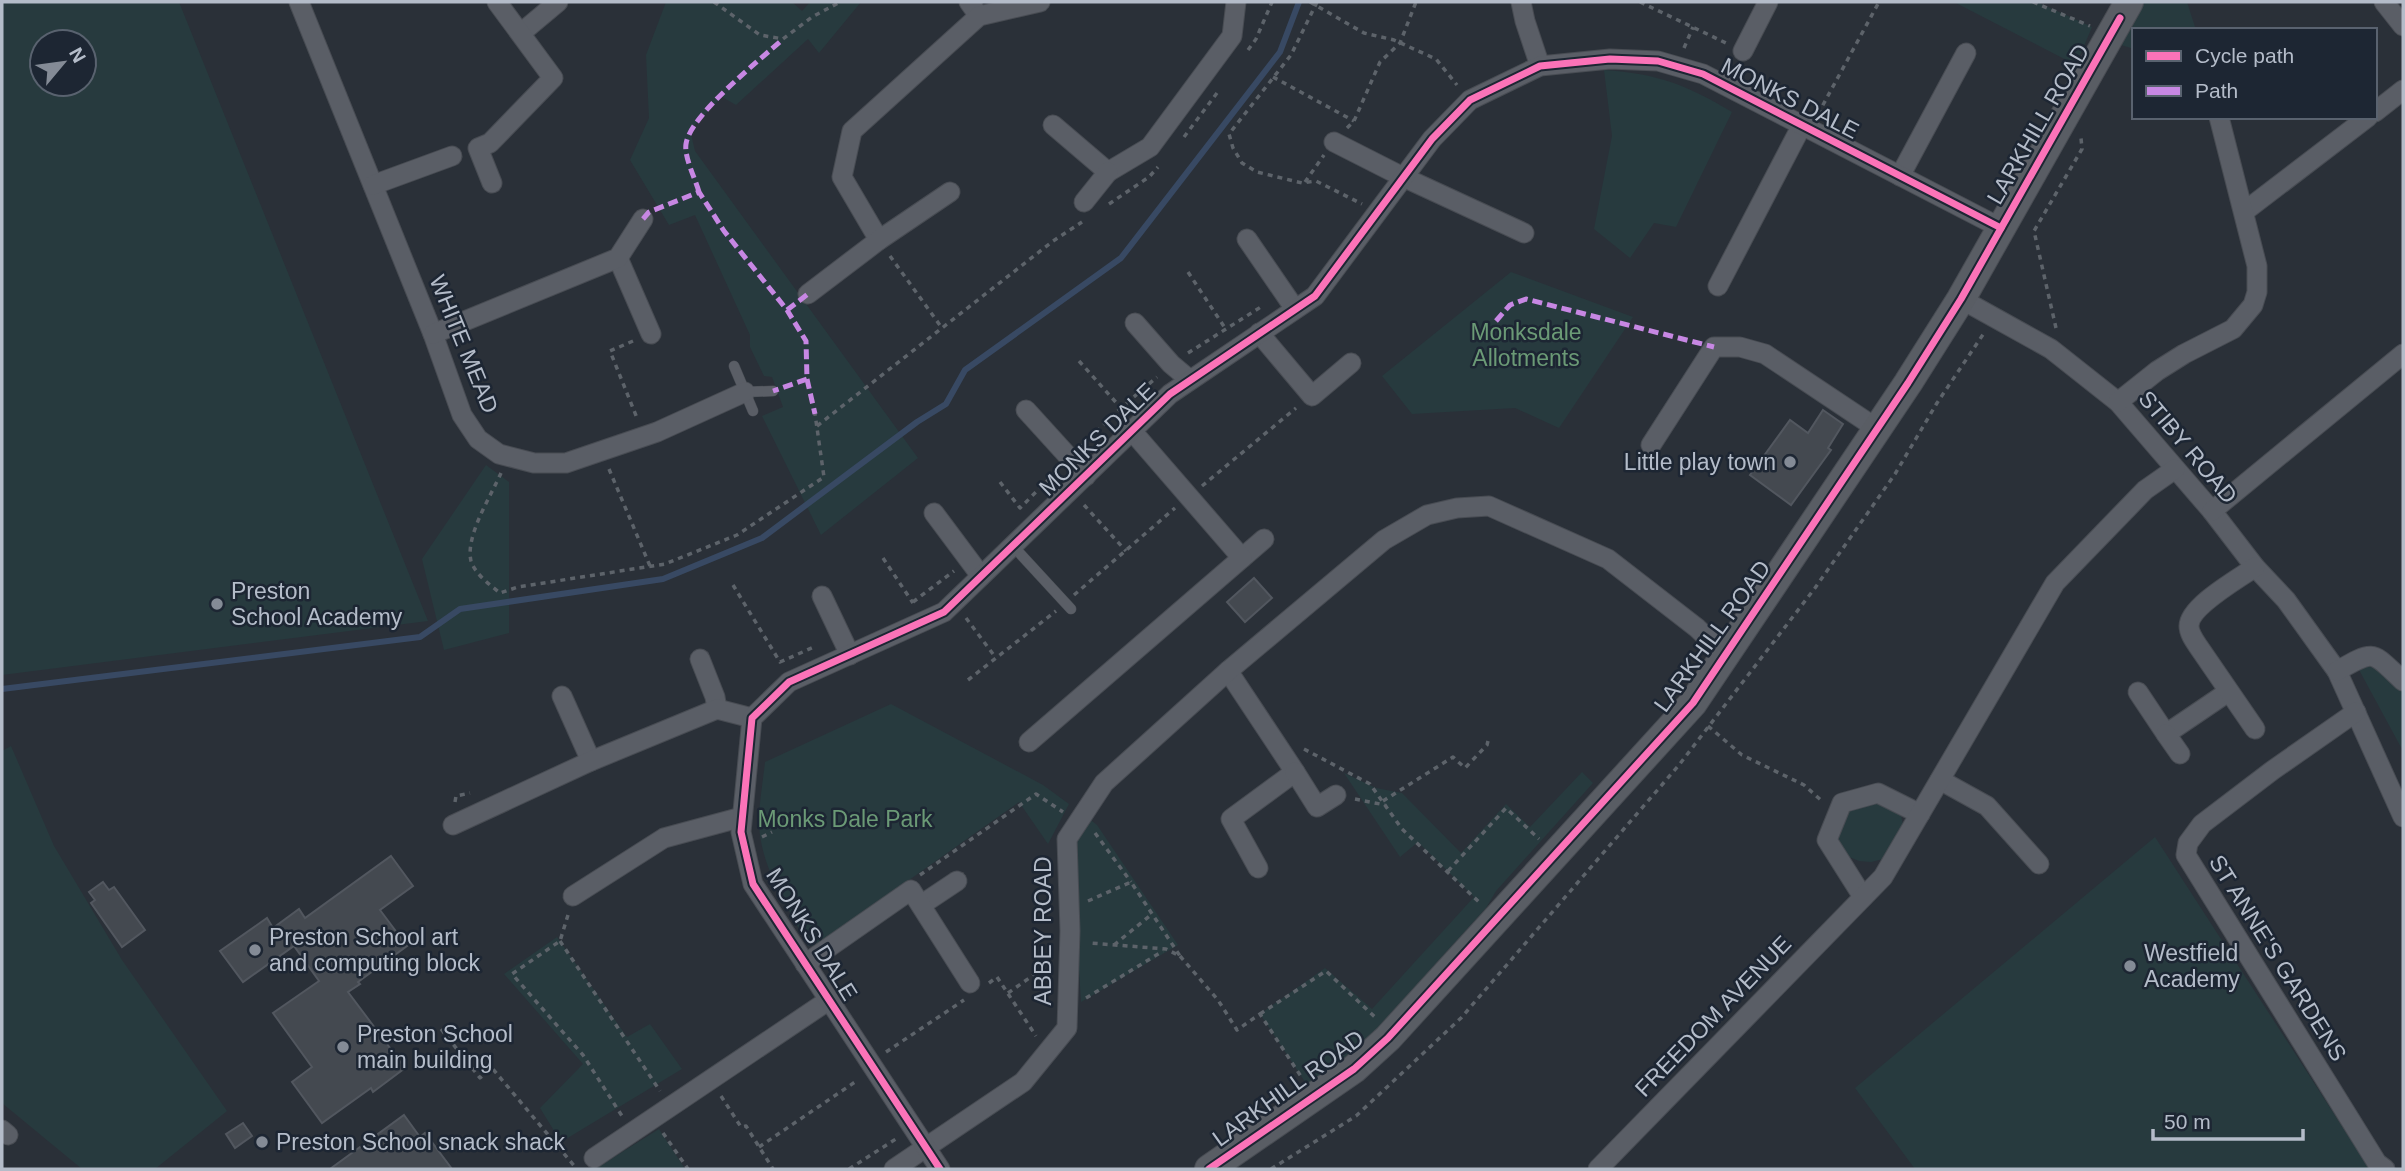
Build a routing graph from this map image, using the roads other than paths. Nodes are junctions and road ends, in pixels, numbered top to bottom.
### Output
1 (299, 2) edge
2 (497, 2) edge
3 (558, 2) edge
4 (1040, 2) edge
5 (1236, 2) edge
6 (1521, 2) edge
7 (1768, 2) edge
8 (2129, 2) edge
9 (2384, 2) edge
10 (974, 9) edge
11 (2403, 26) edge
12 (521, 33) junction
13 (1744, 51) road end
14 (1966, 53) dead end
15 (1540, 66) junction
16 (2403, 90) edge
17 (2377, 110) edge
18 (2220, 119) edge
19 (2365, 119) edge
20 (1053, 125) dead end
21 (1805, 128) junction
22 (1334, 142) road end
23 (466, 152) junction
24 (1108, 172) junction
25 (1900, 176) junction
26 (1403, 177) junction
27 (492, 183) dead end
28 (373, 185) junction
29 (950, 192) dead end
30 (1084, 202) dead end
31 (2245, 211) junction
32 (643, 219) dead end
33 (2001, 228) junction
34 (1524, 233) dead end
35 (1247, 239) dead end
36 (879, 240) junction
37 (618, 258) junction
38 (1718, 286) dead end
39 (808, 294) dead end
40 (1961, 299) junction
41 (1295, 309) junction
42 (1135, 323) dead end
43 (433, 334) junction
44 (651, 334) road end
45 (1259, 334) junction
46 (2403, 354) edge
47 (1351, 362) dead end
48 (734, 366) dead end
49 (1190, 380) junction
50 (773, 391) dead end
51 (745, 392) junction
52 (2118, 402) junction
53 (1026, 410) dead end
54 (753, 411) dead end
55 (1879, 430) junction
56 (1132, 431) junction
57 (1651, 445) dead end
58 (2175, 469) junction
59 (1086, 476) junction
60 (2211, 511) junction
61 (934, 513) dead end
62 (1264, 539) dead end
63 (1013, 547) junction
64 (1242, 558) junction
65 (2255, 567) junction
66 (981, 576) junction
67 (822, 596) dead end
68 (1068, 606) road end
69 (845, 646) junction
70 (1725, 655) junction
71 (700, 659) dead end
72 (1228, 671) junction
73 (2337, 671) junction
74 (2403, 681) edge
75 (2138, 692) dead end
76 (2228, 692) junction
77 (562, 696) dead end
78 (718, 709) junction
79 (2356, 712) junction
80 (752, 718) junction
81 (2255, 729) dead end
82 (2166, 734) junction
83 (1029, 742) dead end
84 (2180, 754) dead end
85 (591, 761) junction
86 (1295, 772) junction
87 (2397, 779) edge
88 (1940, 780) junction
89 (1336, 795) road end
90 (1920, 814) junction
91 (742, 817) junction
92 (2403, 817) edge
93 (453, 825) dead end
94 (2039, 864) dead end
95 (1258, 868) dead end
96 (957, 881) dead end
97 (573, 896) road end
98 (1863, 897) junction
99 (916, 898) junction
100 (805, 964) junction
101 (973, 988) road end
102 (829, 1000) junction
103 (925, 1149) junction
104 (586, 1164) edge
105 (894, 1169) edge
106 (940, 1169) edge
107 (1209, 1169) edge
108 (1598, 1169) edge
109 (2385, 1169) edge

1 - 28 street, WHITE MEAD
2 - 12 street
3 - 12 street
4 - 10 street
5 - 24 street
6 - 15 street
7 - 13 street
8 - 33 street, LARKHILL ROAD
9 - 11 street
10 - 36 street
12 - 23 street
14 - 25 street
15 - 21 street, MONKS DALE
15 - 26 street, MONKS DALE
16 - 17 street
18 - 31 street
19 - 31 street
20 - 24 street
21 - 25 street, MONKS DALE
21 - 38 street, MONKS DALE
22 - 26 street
23 - 27 street
23 - 28 street
24 - 30 street
25 - 33 street, MONKS DALE
26 - 34 street
26 - 41 street, MONKS DALE
28 - 43 street, WHITE MEAD
29 - 36 street
31 - 52 street
32 - 37 street
33 - 40 street, LARKHILL ROAD
35 - 41 street
36 - 39 street
37 - 43 street
37 - 44 street
40 - 52 street, STIBY ROAD
40 - 55 street, LARKHILL ROAD
41 - 45 street, MONKS DALE
42 - 49 street, MONKS DALE
43 - 51 street, WHITE MEAD
45 - 47 street
45 - 49 street, MONKS DALE
46 - 60 street
48 - 51 lane
49 - 56 street, MONKS DALE
50 - 51 lane
51 - 54 lane
52 - 58 street, STIBY ROAD
53 - 59 street, MONKS DALE
55 - 57 street
55 - 70 street, LARKHILL ROAD
56 - 59 street, MONKS DALE
56 - 64 street, MONKS DALE
58 - 60 street, STIBY ROAD
58 - 88 street, FREEDOM AVENUE
59 - 63 street, MONKS DALE
60 - 65 street, STIBY ROAD
61 - 66 street
62 - 64 street
63 - 66 street, MONKS DALE
63 - 68 lane
64 - 83 street
65 - 73 street, STIBY ROAD
65 - 76 street
66 - 69 street, MONKS DALE
67 - 69 street
69 - 80 street, MONKS DALE
70 - 72 street, ABBEY ROAD
70 - 107 street, LARKHILL ROAD
71 - 78 street
72 - 86 street
72 - 103 street, ABBEY ROAD
73 - 74 street
73 - 79 street, STIBY ROAD
75 - 82 street
76 - 81 street
76 - 82 street
77 - 85 street
78 - 80 street
78 - 85 street
79 - 87 street, STIBY ROAD
79 - 109 street, ST ANNE'S GARDENS
80 - 91 street, MONKS DALE
82 - 84 street
85 - 93 street
86 - 89 street
86 - 95 street
87 - 92 street, STIBY ROAD
88 - 90 street, FREEDOM AVENUE
88 - 94 street
90 - 98 street, FREEDOM AVENUE
90 - 98 street
91 - 97 street
91 - 100 street, MONKS DALE
96 - 99 street, MONKS DALE
98 - 108 street, FREEDOM AVENUE
99 - 100 street, MONKS DALE
99 - 101 street
100 - 102 street, MONKS DALE
102 - 103 street, MONKS DALE
102 - 104 street, MONKS DALE
103 - 105 street
103 - 106 street, MONKS DALE

